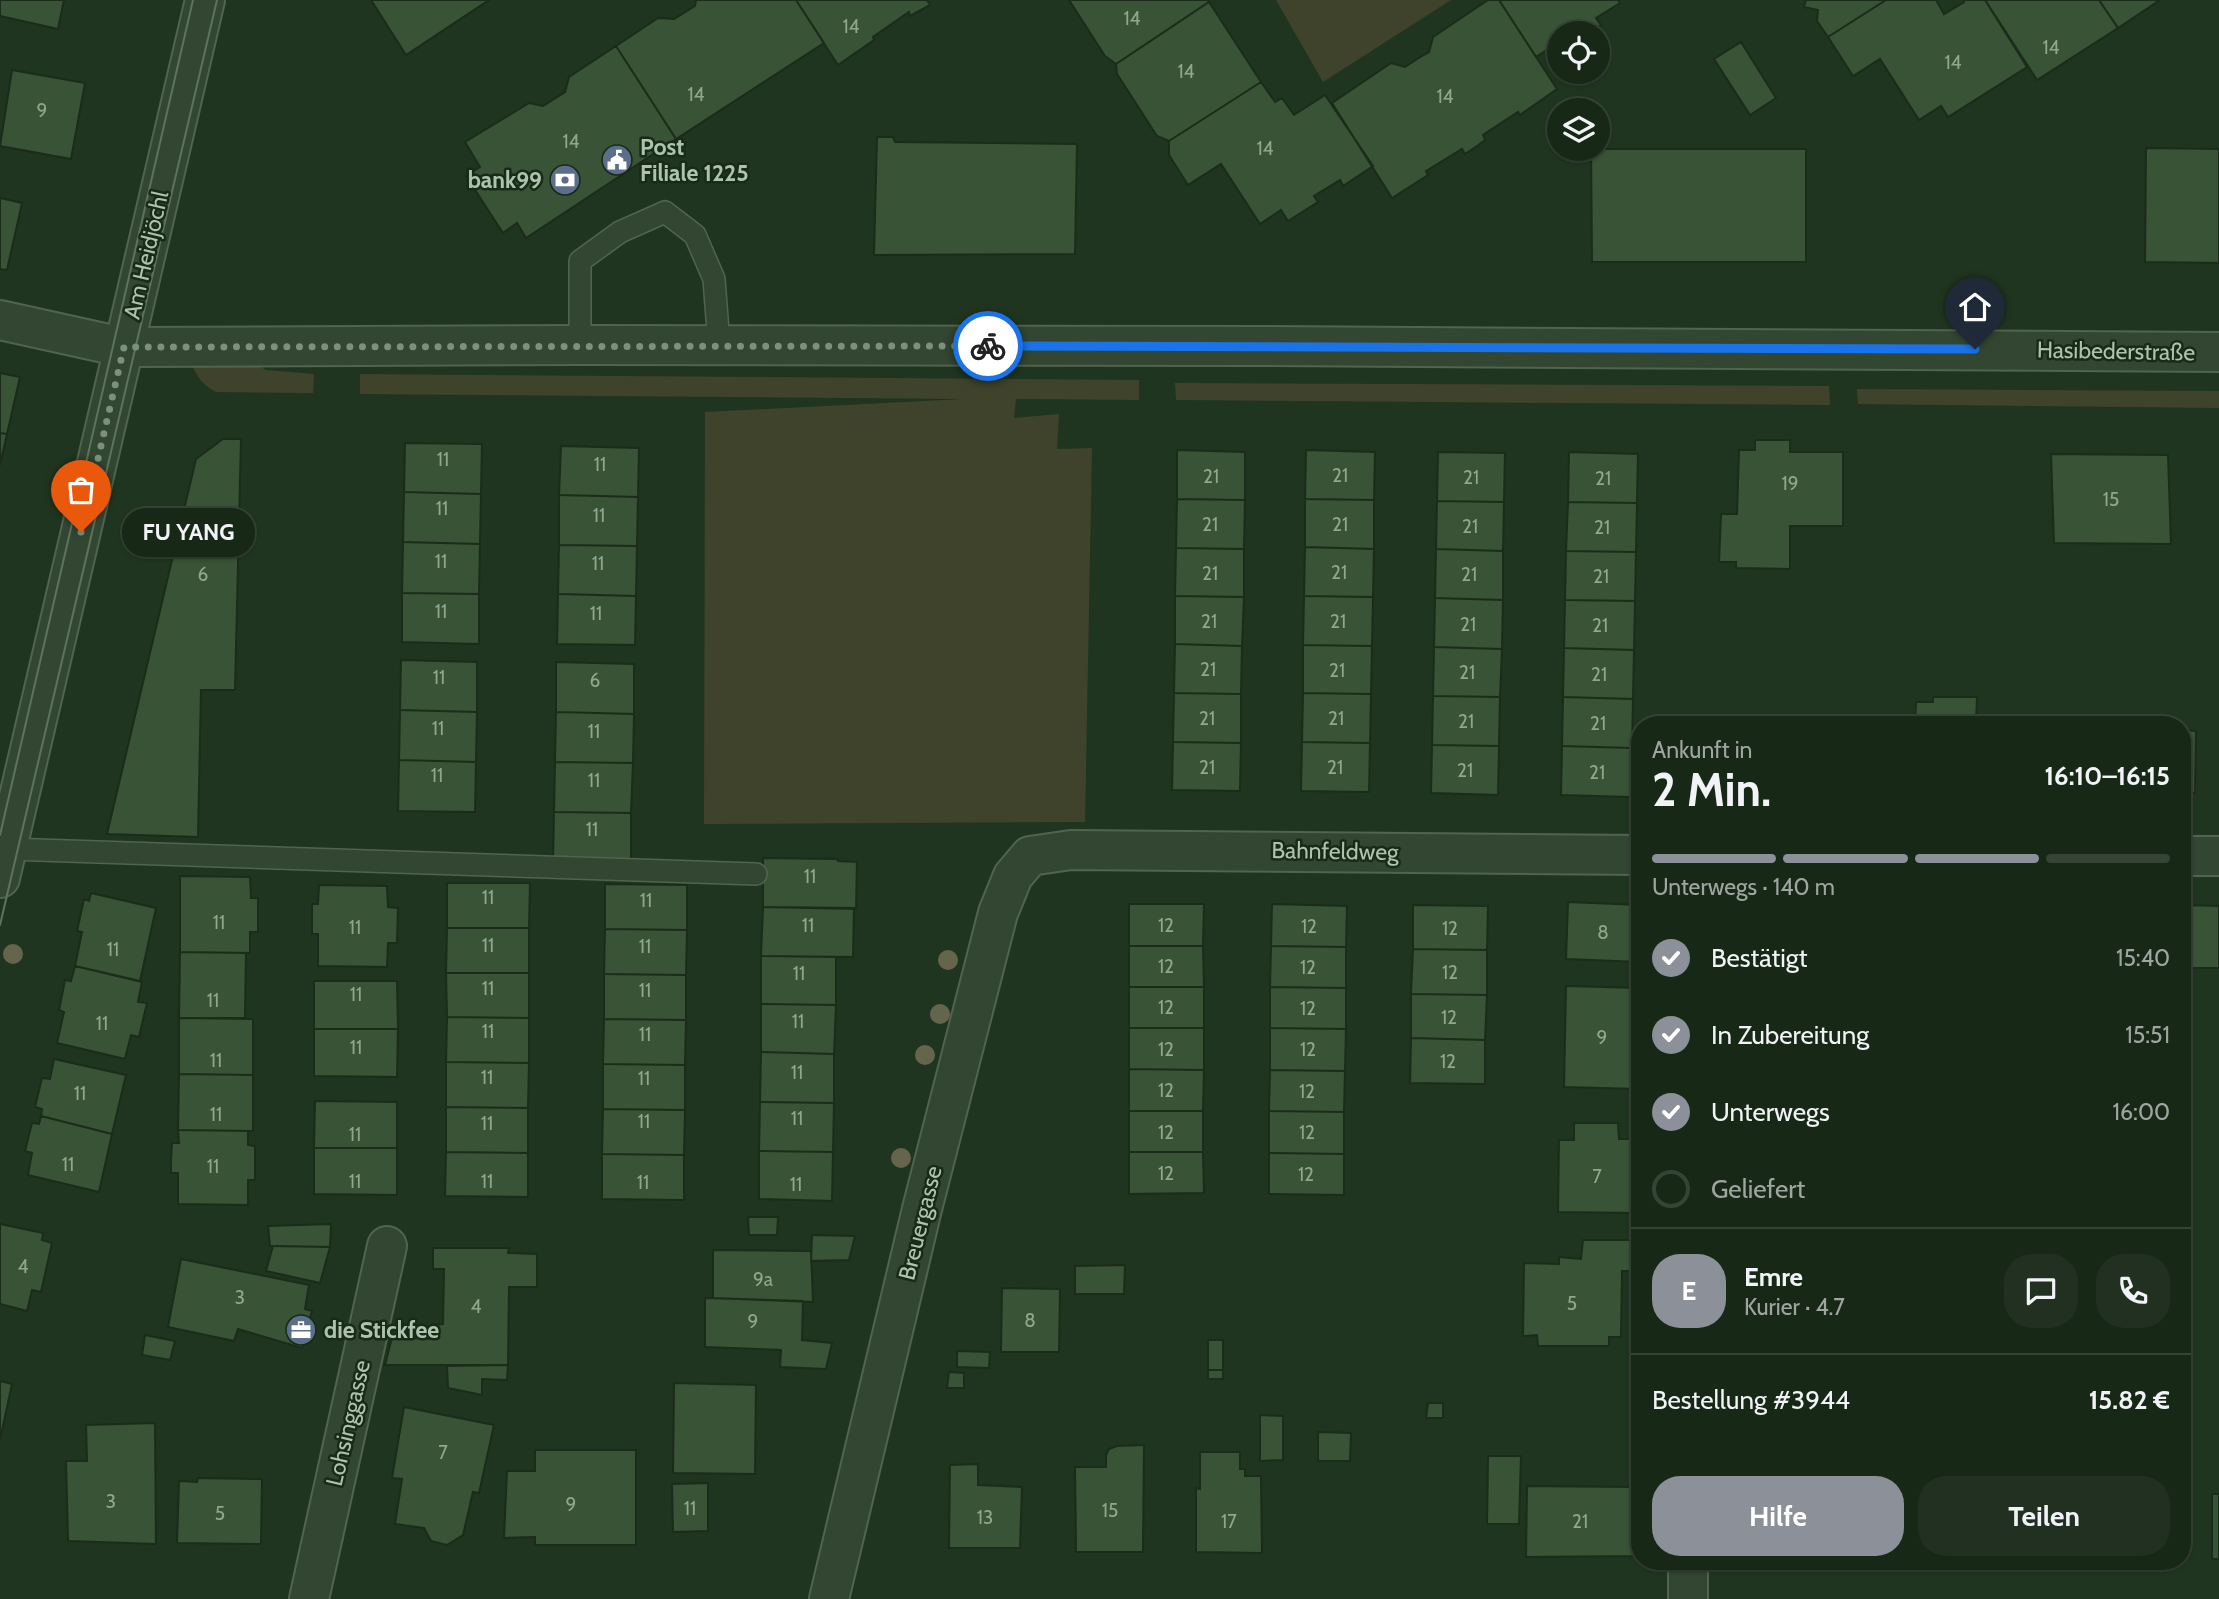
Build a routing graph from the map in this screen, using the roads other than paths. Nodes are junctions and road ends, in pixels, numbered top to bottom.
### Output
1 (205, 0) edge
2 (0, 320) edge
3 (580, 345) junction
4 (719, 345) junction
5 (124, 347) junction
6 (2219, 352) edge
7 (1631, 855) edge
8 (1030, 856) joint
9 (2191, 856) edge
10 (2219, 856) edge
11 (4, 863) edge
12 (757, 874) dead end
13 (387, 1246) dead end
14 (1688, 1570) edge
15 (309, 1599) edge
16 (829, 1599) edge
17 (1688, 1599) edge

1 - 5 street, Am Heidjöchl
2 - 5 street, Hasibederstraße
3 - 4 street, Hasibederstraße
3 - 4 lane
3 - 5 street, Hasibederstraße
4 - 6 street, Hasibederstraße
5 - 11 street, Am Heidjöchl
7 - 8 street, Bahnfeldweg
8 - 16 street, Breuergasse
9 - 10 street
11 - 12 lane
13 - 15 street, Lohsinggasse
14 - 17 street

